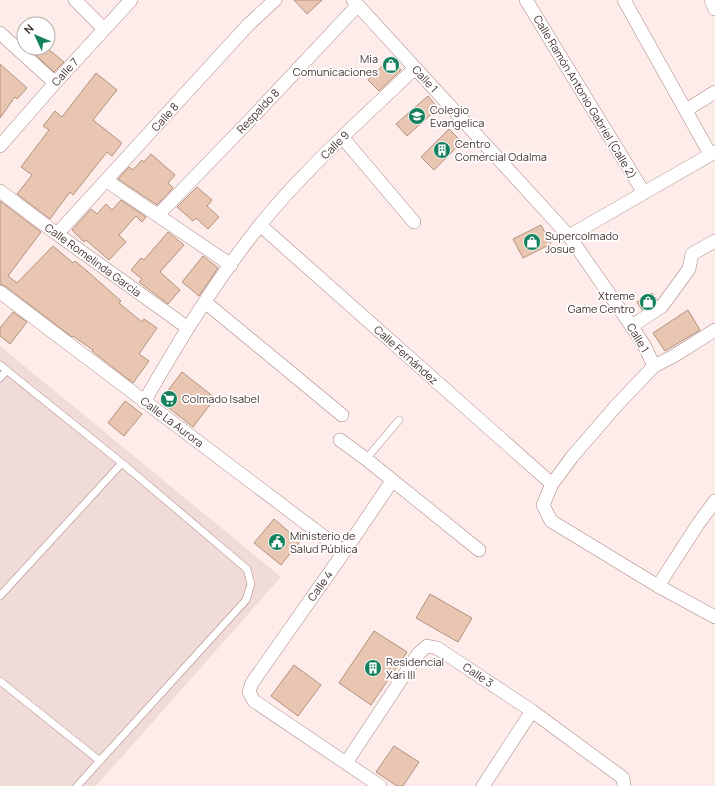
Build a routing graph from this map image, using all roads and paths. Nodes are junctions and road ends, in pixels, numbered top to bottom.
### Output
1 (75, 0) edge
2 (131, 0) edge
3 (275, 0) edge
4 (526, 0) edge
5 (624, 0) edge
6 (711, 0) edge
7 (355, 3) edge
8 (715, 9) edge
9 (104, 29) junction
10 (0, 33) edge
11 (415, 68) junction
12 (55, 83) junction
13 (715, 92) edge
14 (686, 110) junction
15 (342, 137) junction
16 (0, 146) edge
17 (713, 153) edge
18 (107, 180) junction
19 (0, 191) edge
20 (644, 193) junction
21 (158, 215) junction
22 (414, 222) dead end
23 (260, 225) junction
24 (57, 234) junction
25 (568, 236) junction
26 (715, 241) edge
27 (231, 265) junction
28 (0, 292) edge
29 (205, 302) junction
30 (632, 326) junction
31 (188, 328) junction
32 (715, 330) edge
33 (0, 365) edge
34 (654, 366) junction
35 (7, 370) junction
36 (0, 378) edge
37 (144, 402) junction
38 (342, 415) dead end
39 (399, 420) dead end
40 (340, 440) dead end
41 (366, 459) junction
42 (122, 463) junction
43 (392, 481) junction
44 (552, 484) junction
45 (715, 501) edge
46 (478, 550) dead end
47 (344, 552) junction
48 (658, 586) junction
49 (0, 596) edge
50 (715, 617) edge
51 (0, 681) edge
52 (532, 712) junction
53 (100, 761) junction
54 (346, 763) junction
55 (623, 782) edge
56 (77, 786) edge
57 (380, 786) edge
58 (483, 786) edge

1 - 9 street
2 - 9 street, Calle 7
3 - 18 street, Calle 8
4 - 20 street, Calle Ramón Antonio Gabriel (Calle 2)
5 - 14 street
6 - 8 street
7 - 11 street, Calle 1
7 - 21 street, Respaldo 8
9 - 12 street, Calle 7
10 - 12 street
11 - 15 street, Calle 9
11 - 25 street, Calle 1
12 - 16 street, Calle 7
13 - 14 street
14 - 17 street
15 - 22 street
15 - 23 street, Calle 9
17 - 20 street
18 - 21 street
18 - 24 street, Calle 8
19 - 24 street, Calle Romelinda García
20 - 25 street
21 - 27 street
23 - 27 street, Calle 9
23 - 44 street, Calle Fernández
24 - 31 street, Calle Romelinda García
25 - 30 street, Calle 1
26 - 30 street
27 - 29 street
28 - 37 street, Calle La Aurora
29 - 31 street
29 - 38 street
30 - 34 street, Calle 1
31 - 37 street
32 - 34 street
33 - 35 lane
34 - 44 street, Calle 1
35 - 36 lane
35 - 42 lane
37 - 47 street, Calle La Aurora
39 - 41 lane
40 - 41 street
41 - 43 street
42 - 49 lane
42 - 53 lane
43 - 46 street
43 - 47 street, Calle 4
44 - 48 street, Calle 1
45 - 48 street
47 - 54 street, Calle 4
48 - 50 street, Calle 1
51 - 53 lane
52 - 54 street, Calle 3
52 - 55 street, Calle 3
52 - 58 street
53 - 56 lane
54 - 57 street

